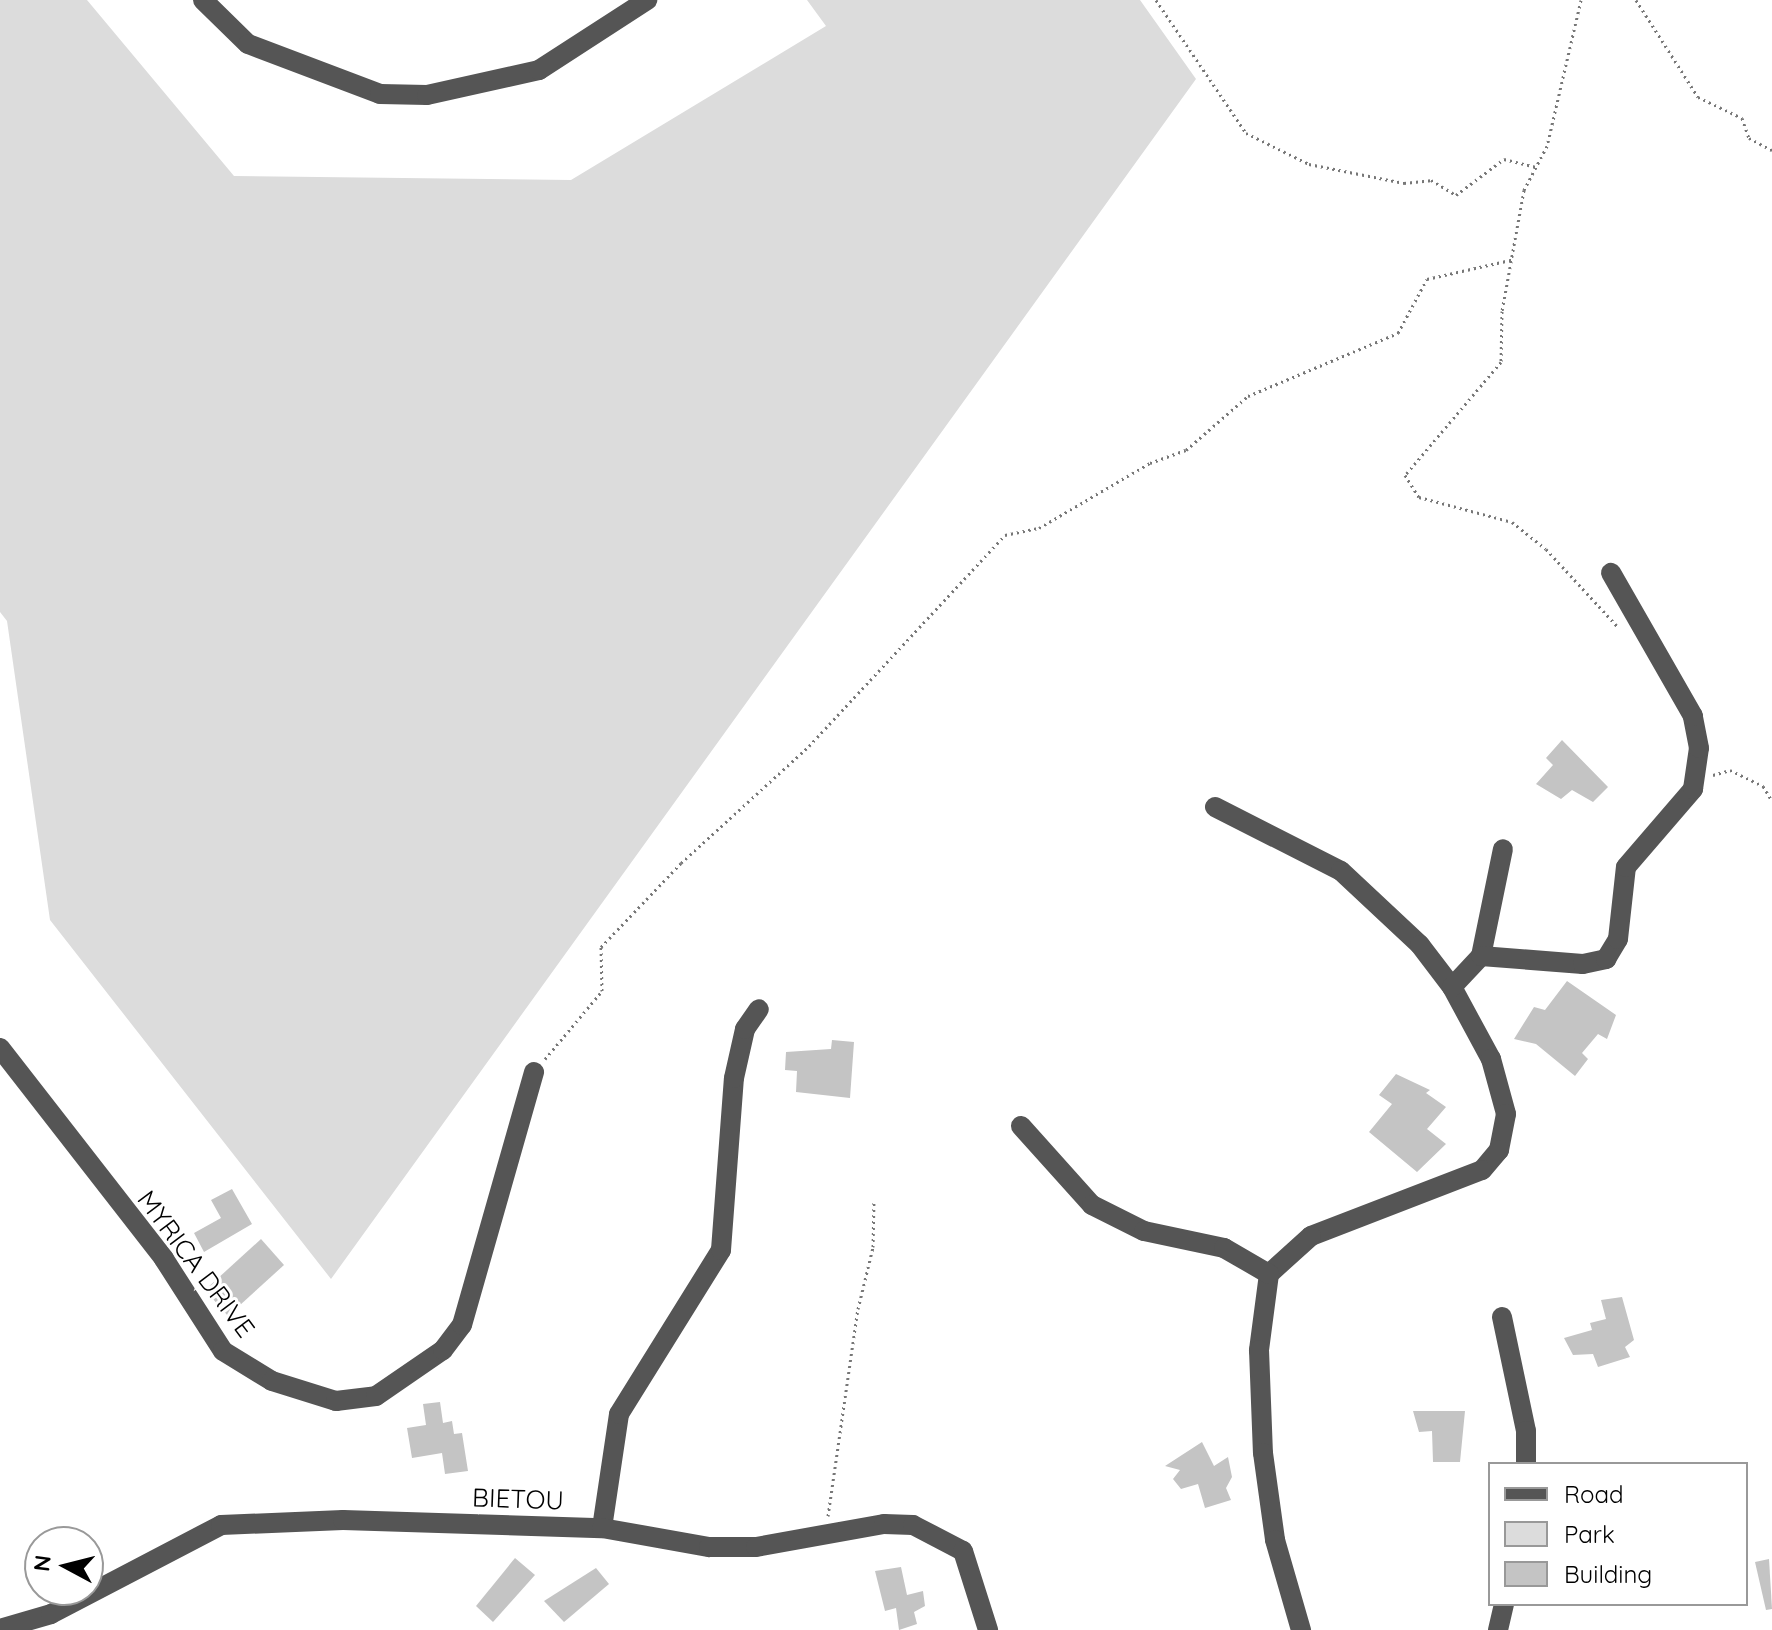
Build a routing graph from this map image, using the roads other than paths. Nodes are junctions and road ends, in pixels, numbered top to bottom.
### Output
1 (203, 0) edge
2 (647, 0) edge
3 (1611, 573) dead end
4 (1215, 807) dead end
5 (1503, 849) dead end
6 (1481, 956) junction
7 (1452, 987) junction
8 (759, 1009) dead end
9 (0, 1048) edge
10 (534, 1072) road end
11 (1021, 1126) dead end
12 (1269, 1274) junction
13 (1502, 1317) dead end
14 (1526, 1462) edge
15 (602, 1528) junction
16 (1504, 1606) edge
17 (0, 1629) edge
18 (988, 1630) edge
19 (1301, 1630) edge
20 (1498, 1630) edge

1 - 2 street
3 - 6 street
4 - 7 street
5 - 6 street
6 - 7 street
7 - 12 street
8 - 15 street
9 - 10 street, MYRICA DRIVE
11 - 12 street
12 - 19 street
13 - 14 street
15 - 17 street, BIETOU
15 - 18 street, BIETOU
16 - 20 street

